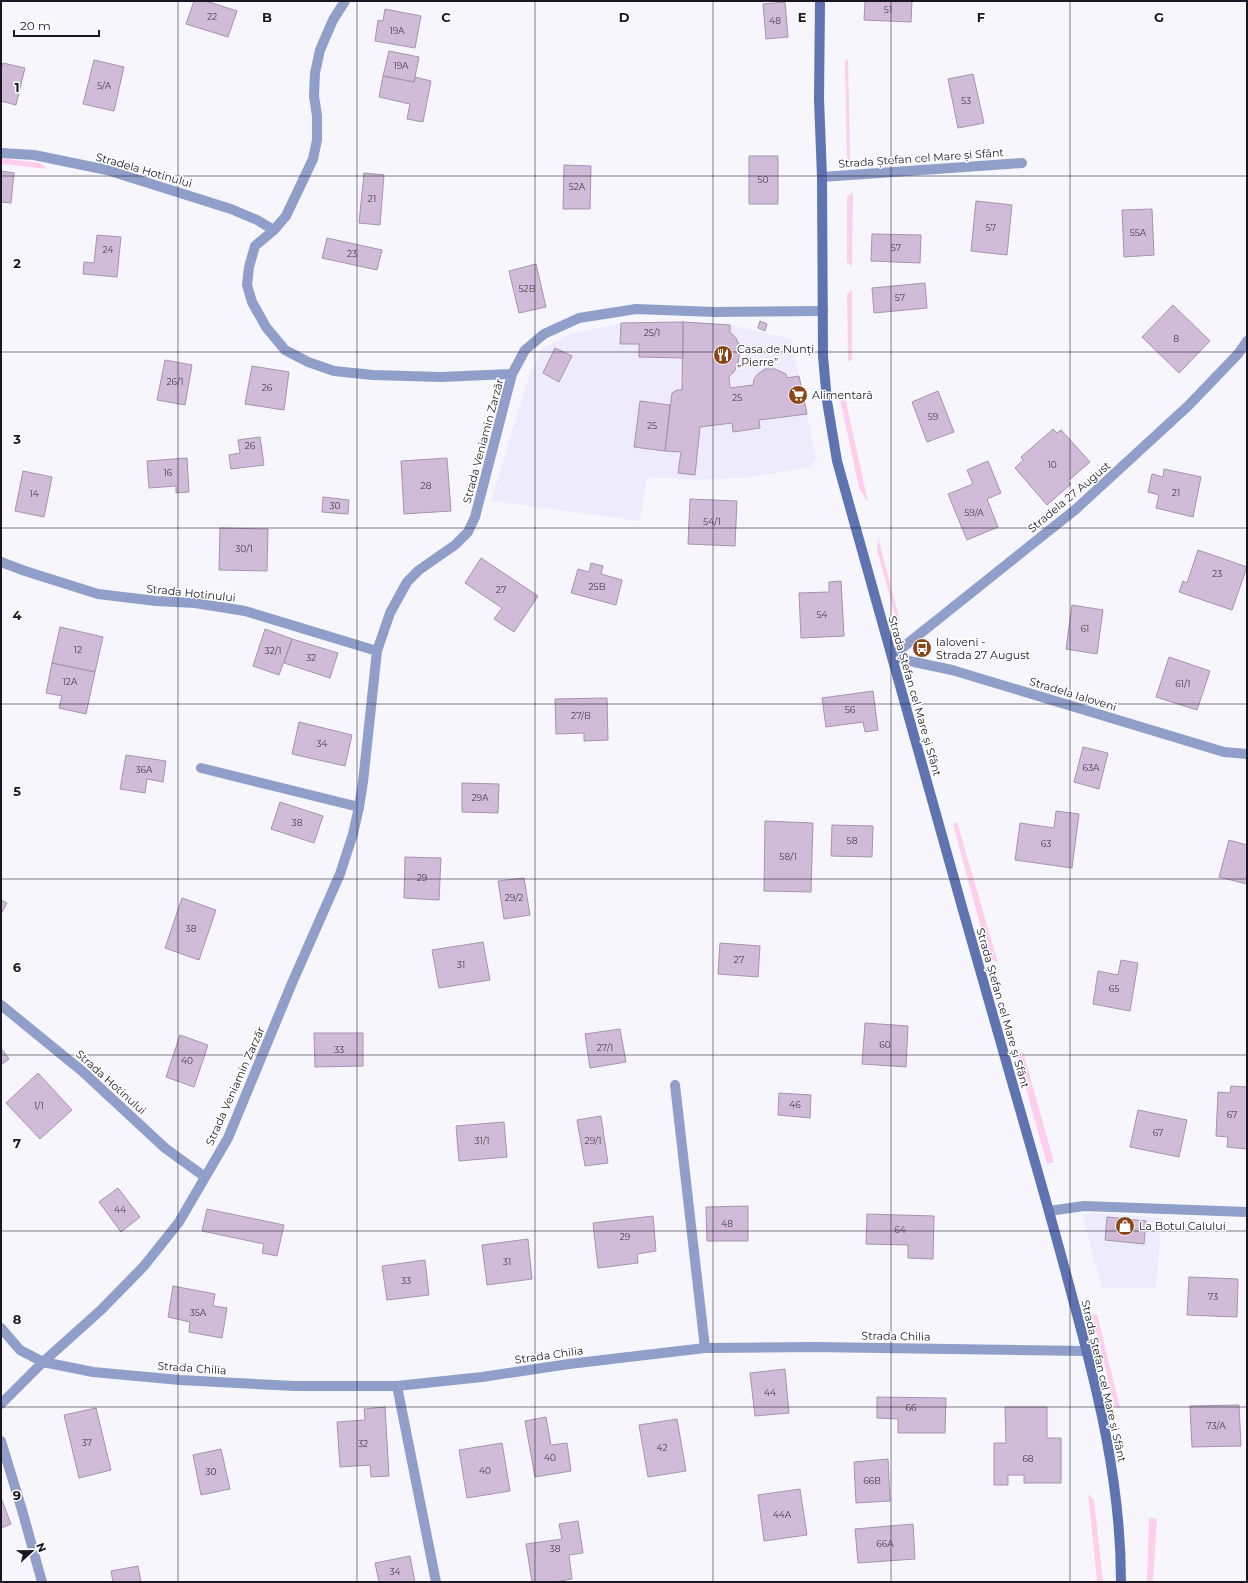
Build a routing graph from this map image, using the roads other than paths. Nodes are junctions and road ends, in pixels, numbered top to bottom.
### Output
1 (344, 1) edge
2 (820, 1) edge
3 (1, 153) edge
4 (1022, 163) dead end
5 (822, 177) junction
6 (274, 230) junction
7 (823, 311) junction
8 (1247, 341) edge
9 (512, 374) junction
10 (1, 562) edge
11 (377, 651) junction
12 (892, 656) junction
13 (1247, 754) edge
14 (201, 768) dead end
15 (359, 808) junction
16 (1, 1005) edge
17 (675, 1085) dead end
18 (205, 1177) junction
19 (1049, 1211) junction
20 (1247, 1212) edge
21 (1, 1328) edge
22 (705, 1348) junction
23 (1087, 1351) junction
24 (43, 1362) junction
25 (396, 1386) junction
26 (1, 1404) edge
27 (1, 1441) edge
28 (42, 1582) edge
29 (436, 1582) edge
30 (1121, 1582) edge

1 - 6 street, Strada Veniamin Zarzăr
2 - 5 main road, Strada Ștefan cel Mare și Sfânt
3 - 6 street, Stradela Hotinului
4 - 5 street, Strada Ștefan cel Mare și Sfânt
5 - 7 main road, Strada Ștefan cel Mare și Sfânt
6 - 9 street, Strada Veniamin Zarzăr
7 - 9 street
7 - 12 main road, Strada Ștefan cel Mare și Sfânt
8 - 12 street, Stradela 27 August
9 - 11 street, Strada Veniamin Zarzăr
10 - 11 street, Strada Hotinului
11 - 15 street, Strada Veniamin Zarzăr
12 - 13 street, Stradela Ialoveni
12 - 19 main road, Strada Ștefan cel Mare și Sfânt
14 - 15 street
15 - 18 street, Strada Veniamin Zarzăr
16 - 18 street, Strada Hotinului
17 - 22 street
18 - 24 street, Strada Veniamin Zarzăr
19 - 20 street
19 - 23 main road, Strada Ștefan cel Mare și Sfânt
21 - 24 street, Strada Chilia
22 - 23 street, Strada Chilia
22 - 25 street, Strada Chilia
23 - 30 main road, Strada Ștefan cel Mare și Sfânt
24 - 25 street, Strada Chilia
24 - 26 street, Strada Veniamin Zarzăr
25 - 29 street
27 - 28 street

